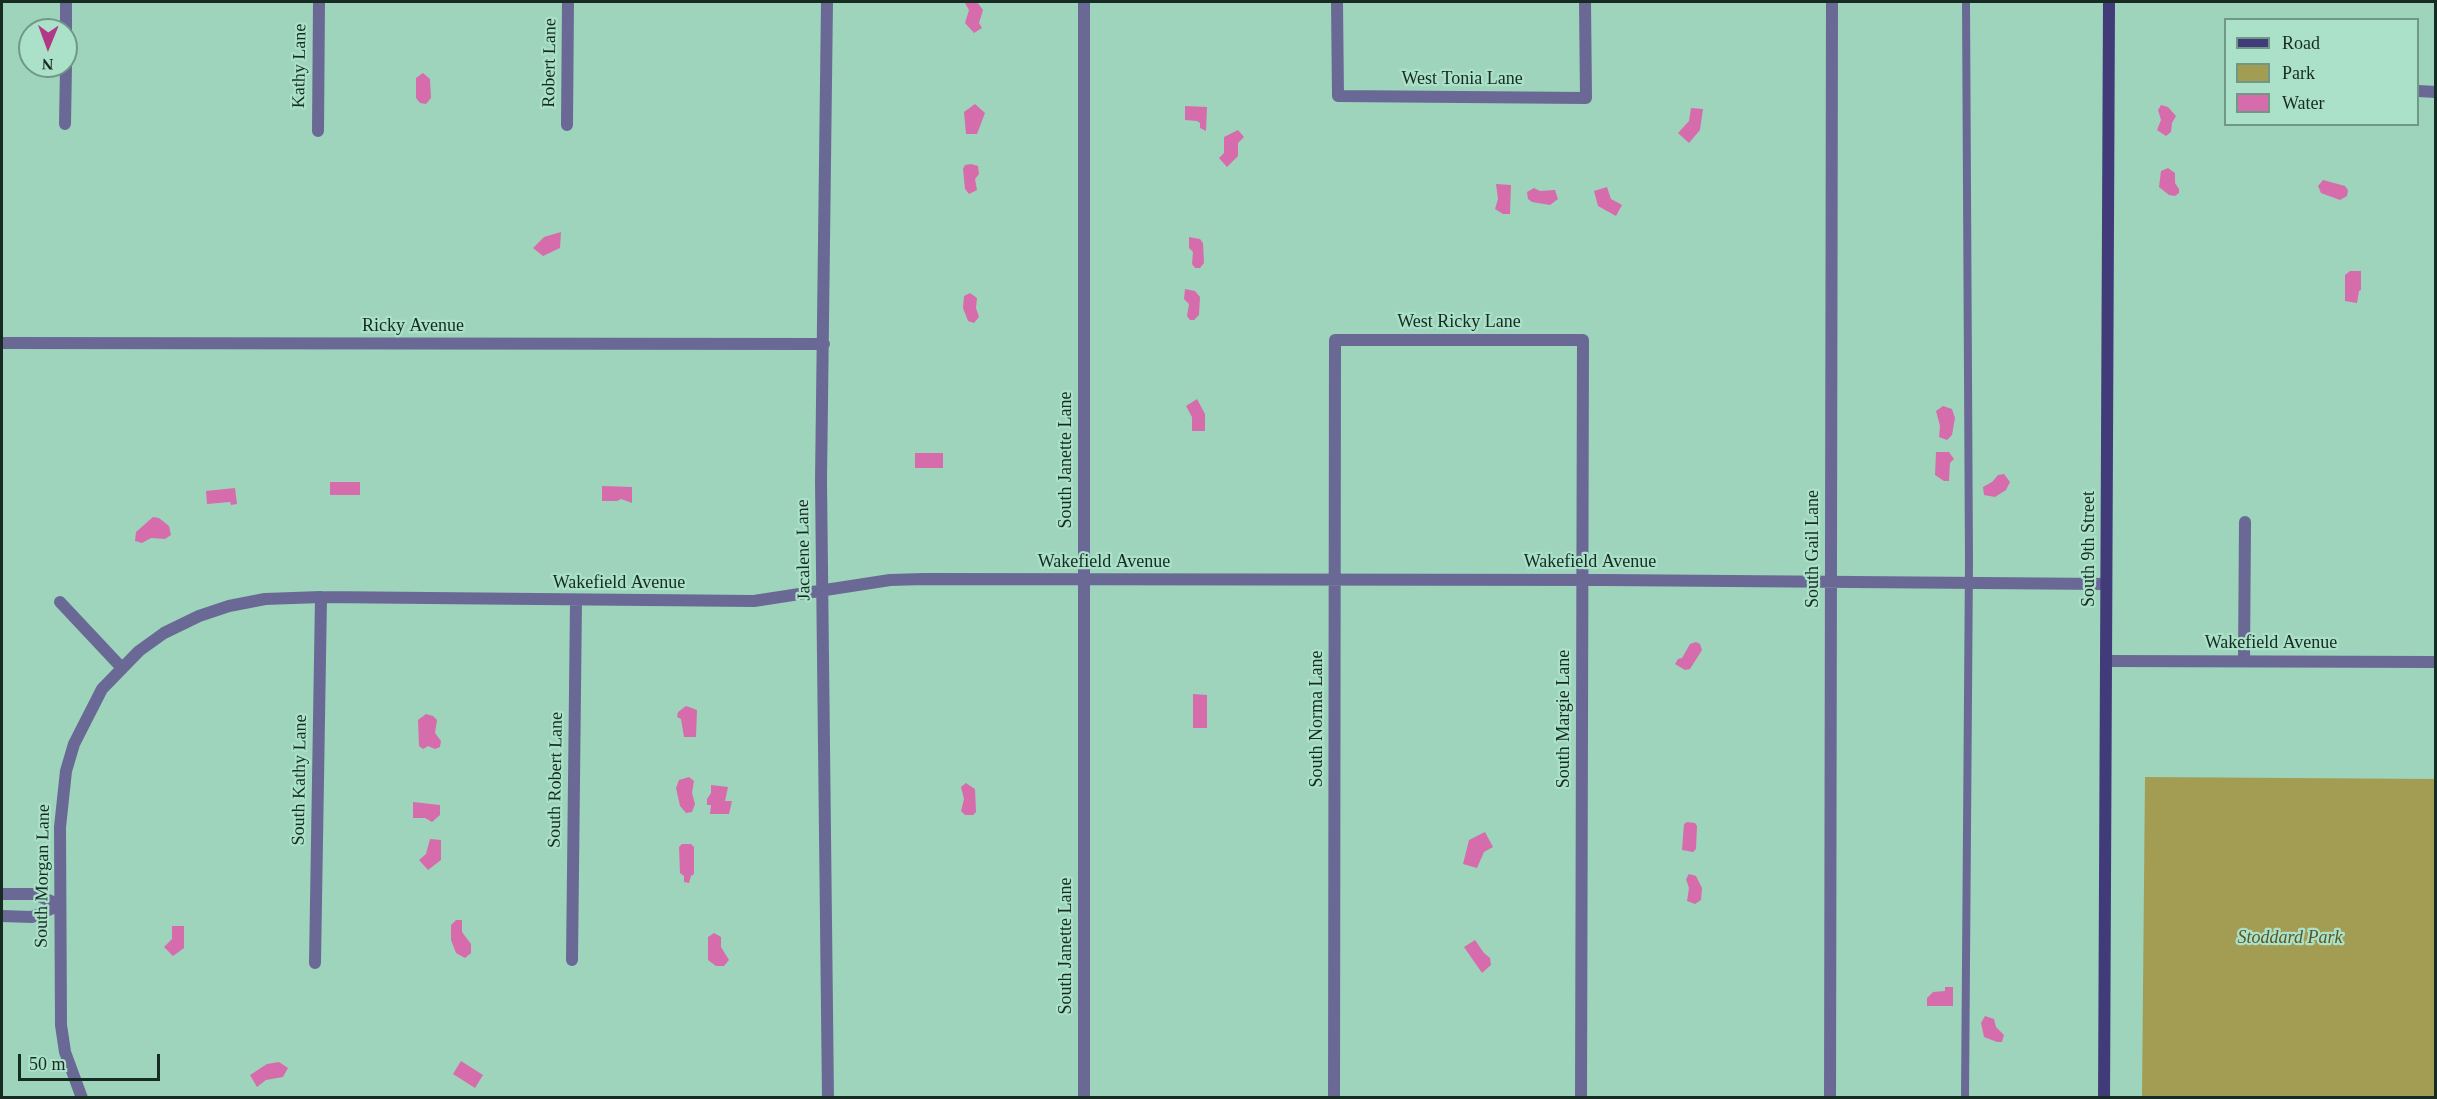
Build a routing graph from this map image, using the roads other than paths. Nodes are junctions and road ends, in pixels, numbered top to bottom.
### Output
1 (66, 2) edge
2 (319, 2) edge
3 (568, 2) edge
4 (827, 2) edge
5 (1084, 2) edge
6 (1337, 2) edge
7 (1585, 2) edge
8 (1832, 2) edge
9 (1966, 2) edge
10 (2109, 2) edge
11 (66, 18) edge
12 (66, 78) edge
13 (2419, 91) edge
14 (2436, 92) edge
15 (65, 124) dead end
16 (567, 125) dead end
17 (318, 131) dead end
18 (1335, 340) joint
19 (1583, 340) joint
20 (2, 343) edge
21 (824, 344) junction
22 (2245, 522) dead end
23 (1583, 580) junction
24 (1084, 581) junction
25 (1335, 581) junction
26 (1831, 581) junction
27 (1969, 582) junction
28 (2106, 584) junction
29 (823, 592) junction
30 (321, 597) junction
31 (576, 601) junction
32 (60, 602) dead end
33 (2107, 661) junction
34 (2244, 661) junction
35 (2436, 662) edge
36 (121, 668) junction
37 (2, 894) edge
38 (60, 905) junction
39 (2, 916) edge
40 (572, 960) dead end
41 (315, 963) dead end
42 (82, 1098) edge
43 (828, 1098) edge
44 (1084, 1098) edge
45 (1334, 1098) edge
46 (1581, 1098) edge
47 (1830, 1098) edge
48 (1965, 1098) edge
49 (2104, 1098) edge

1 - 11 street
2 - 17 street, Kathy Lane
3 - 16 street, Robert Lane
4 - 21 street, Jacalene Lane
5 - 24 street, South Janette Lane
6 - 7 street, West Tonia Lane
8 - 26 street, South Gail Lane
9 - 27 lane
10 - 28 street, South 9th Street
12 - 15 street
13 - 14 street
18 - 19 street, West Ricky Lane
18 - 25 street, South Norma Lane
19 - 23 street, South Margie Lane
20 - 21 street, Ricky Avenue
21 - 29 street, Jacalene Lane
22 - 34 street
23 - 25 street, Wakefield Avenue
23 - 26 street, Wakefield Avenue
23 - 46 street, South Margie Lane
24 - 25 street, Wakefield Avenue
24 - 29 street, Wakefield Avenue
24 - 44 street, South Janette Lane
25 - 45 street, South Norma Lane
26 - 27 street, Wakefield Avenue
26 - 47 street, South Gail Lane
27 - 28 street, Wakefield Avenue
27 - 48 lane
28 - 33 street, South 9th Street
29 - 31 street, Wakefield Avenue
29 - 43 street, Jacalene Lane
30 - 31 street, Wakefield Avenue
30 - 36 street, Wakefield Avenue
30 - 41 street, South Kathy Lane
31 - 40 street, South Robert Lane
32 - 36 street
33 - 34 street, Wakefield Avenue
33 - 49 street, South 9th Street
34 - 35 street, Wakefield Avenue
36 - 38 street, South Morgan Lane
37 - 38 street
38 - 39 street
38 - 42 street, South Morgan Lane

